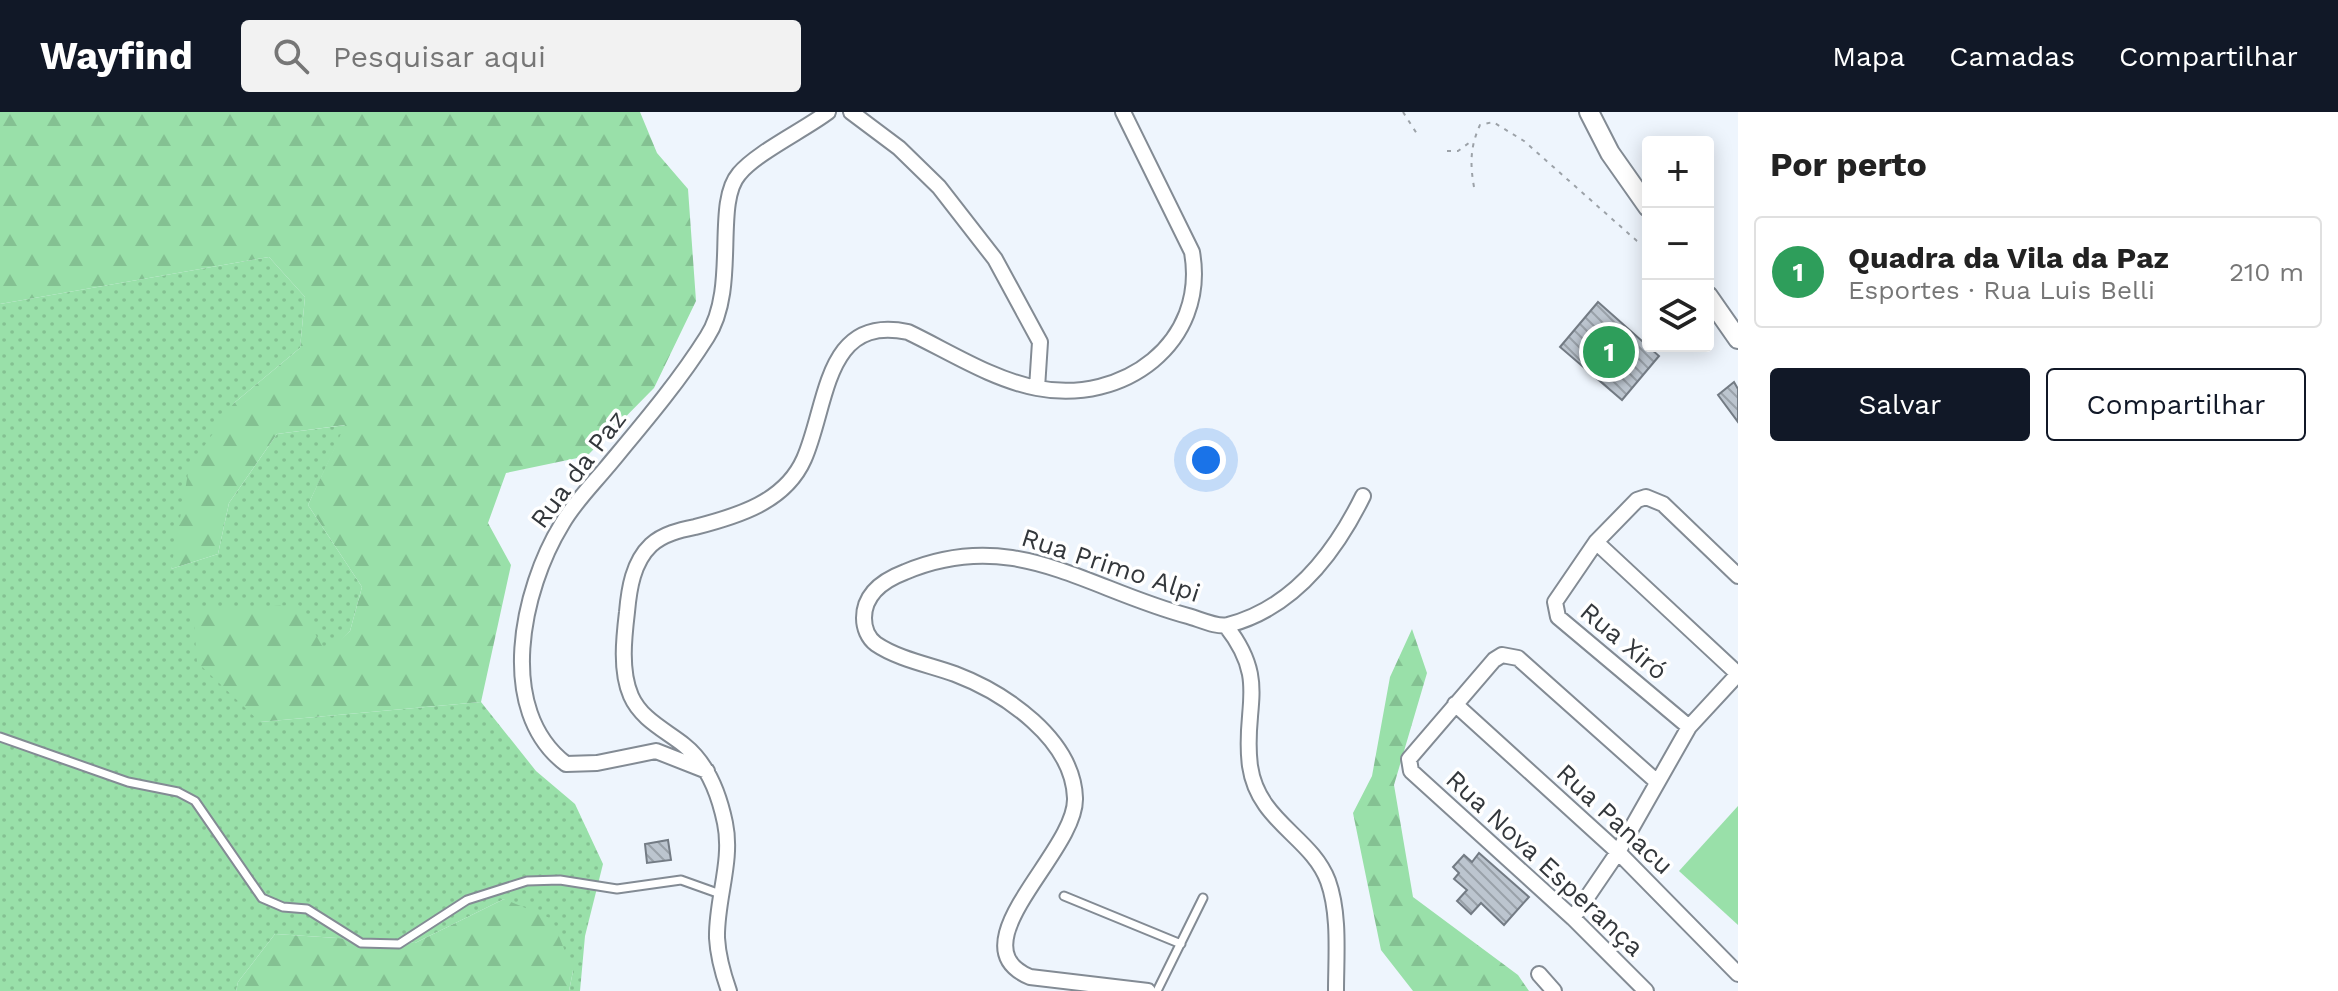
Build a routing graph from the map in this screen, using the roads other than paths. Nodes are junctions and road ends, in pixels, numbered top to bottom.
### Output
1 (828, 112) edge
2 (851, 112) edge
3 (1123, 112) edge
4 (1589, 112) edge
5 (1642, 198) edge
6 (1714, 305) edge
7 (1738, 339) edge
8 (1037, 388) junction
9 (1363, 496) dead end
10 (1596, 542) junction
11 (1738, 576) edge
12 (1226, 626) junction
13 (1738, 674) edge
14 (1455, 704) junction
15 (1689, 727) junction
16 (0, 737) edge
17 (707, 771) junction
18 (1656, 781) junction
19 (1618, 852) junction
20 (723, 895) junction
21 (1064, 896) dead end
22 (1203, 898) dead end
23 (1573, 918) junction
24 (1181, 944) junction
25 (1539, 974) dead end
26 (1738, 974) edge
27 (729, 991) edge
28 (1148, 991) edge
29 (1157, 991) edge
30 (1336, 991) edge
31 (1554, 991) edge
32 (1646, 991) edge

1 - 17 street, Rua da Paz
2 - 8 street
3 - 8 street
4 - 5 street
6 - 7 street
8 - 17 street
9 - 12 street, Rua Primo Alpi
10 - 11 street, Rua Xiró
10 - 13 street
10 - 15 street, Rua Xiró
12 - 28 street, Rua Primo Alpi
12 - 30 street
13 - 15 street
14 - 18 street
14 - 19 street, Rua Panacu
14 - 23 street, Rua Nova Esperança
15 - 18 street
16 - 20 lane
17 - 20 street
18 - 19 street
19 - 23 street
19 - 26 street, Rua Panacu
20 - 27 street
21 - 24 lane
22 - 24 lane
23 - 32 street, Rua Nova Esperança
24 - 29 lane
25 - 31 street

